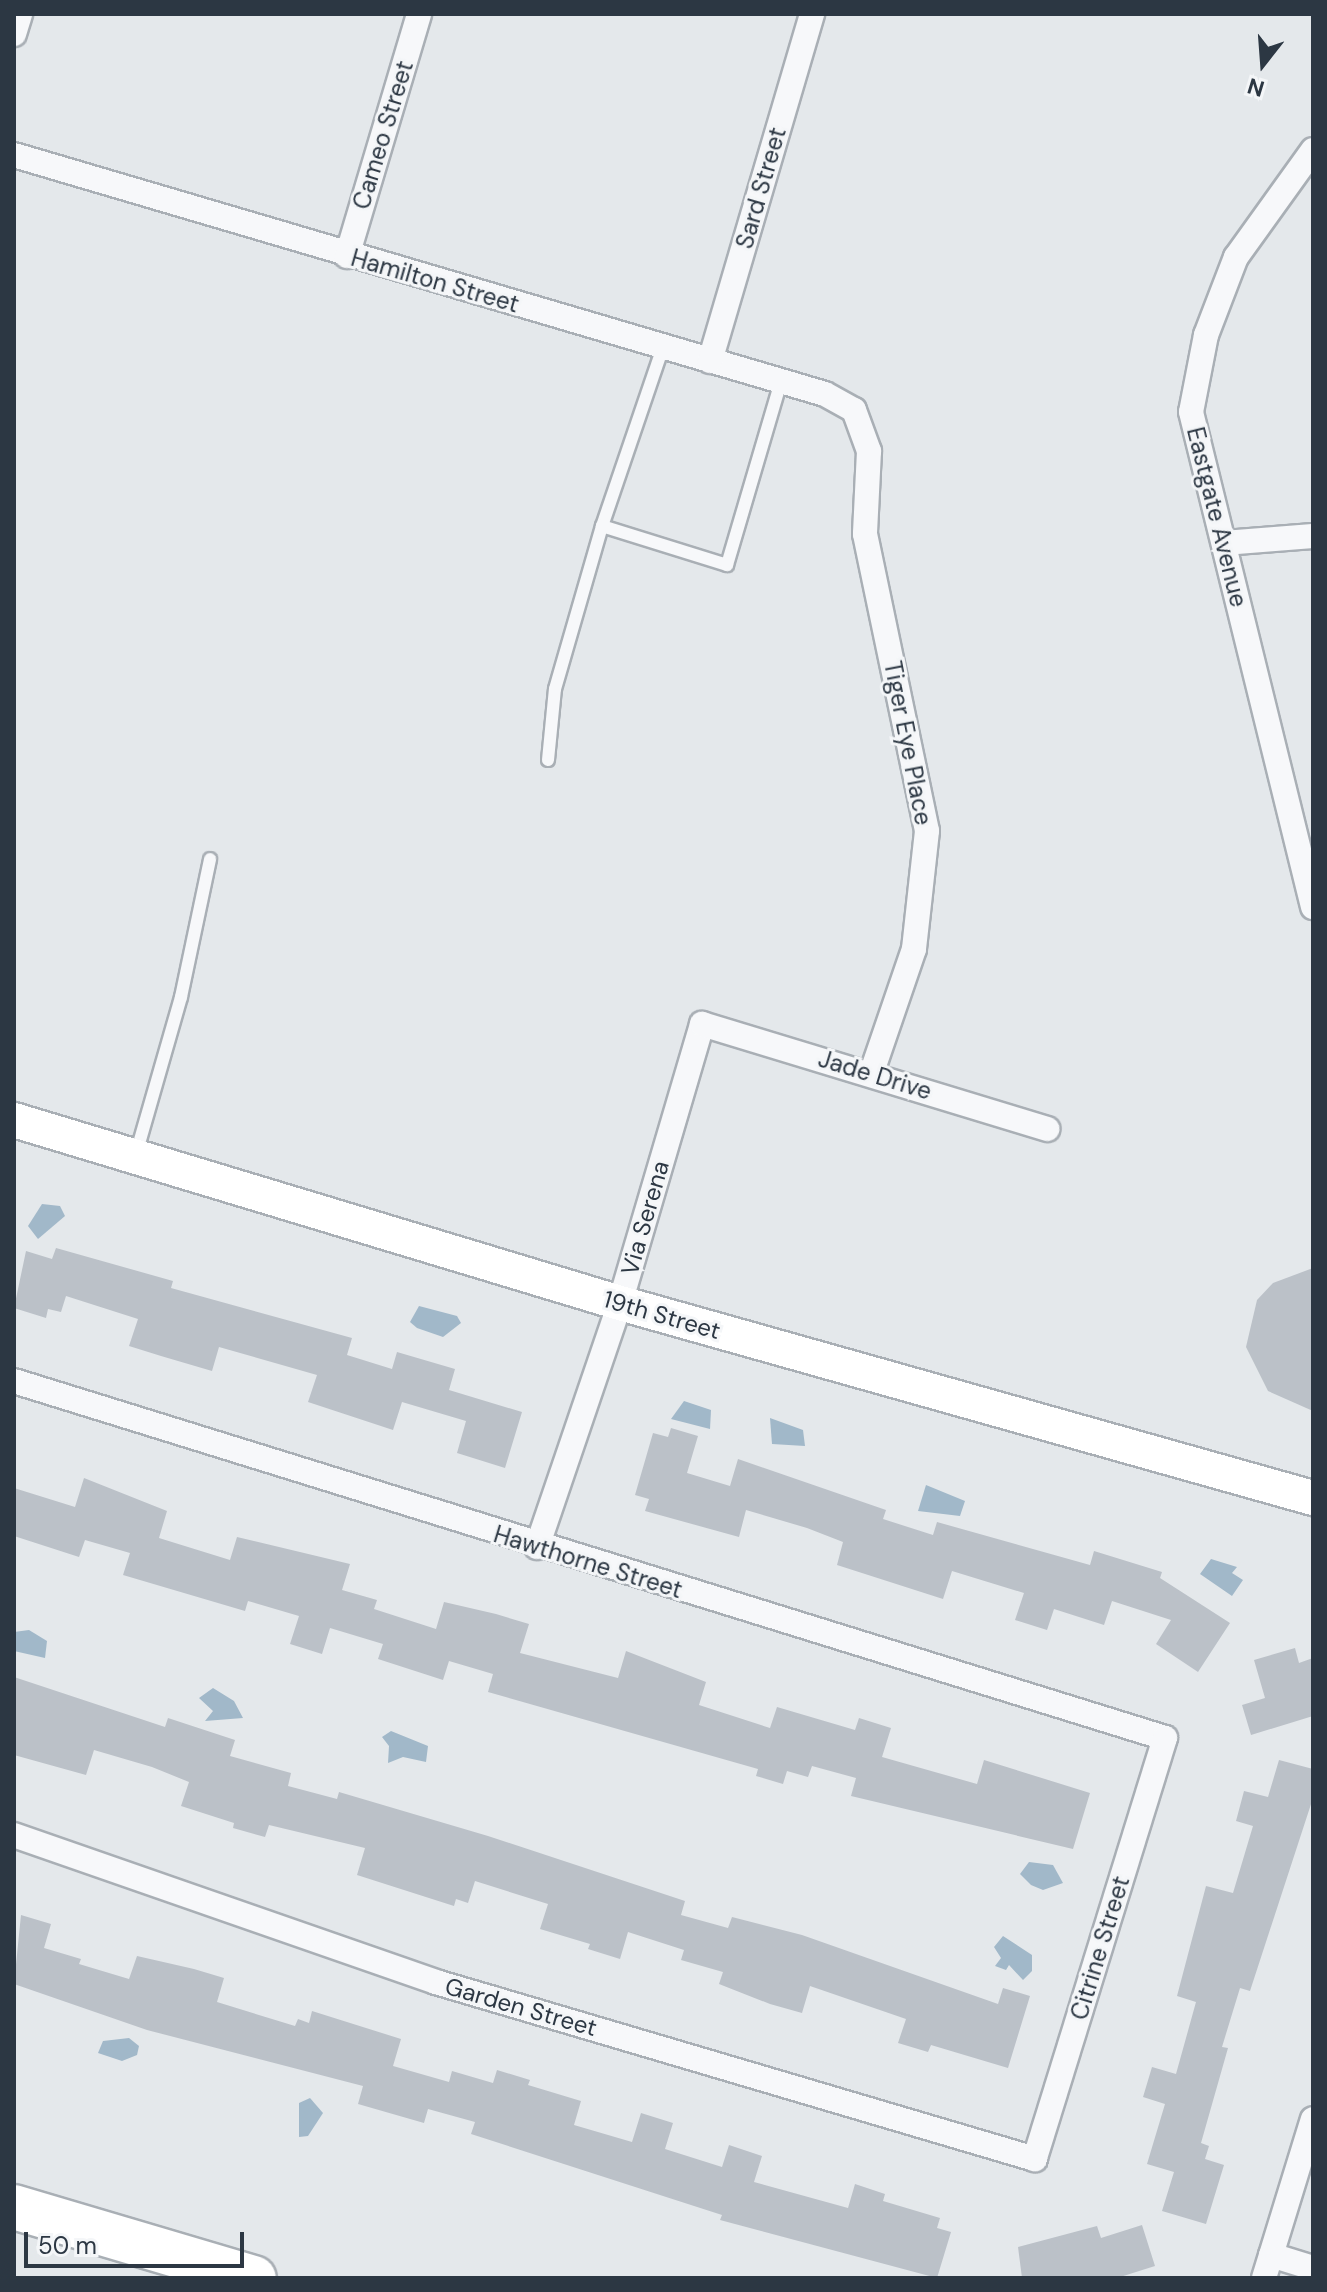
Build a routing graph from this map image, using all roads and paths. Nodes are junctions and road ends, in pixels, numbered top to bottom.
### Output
1 (20, 14) edge
2 (419, 14) edge
3 (812, 14) edge
4 (14, 34) edge
5 (1313, 150) edge
6 (14, 155) edge
7 (347, 256) junction
8 (663, 347) junction
9 (710, 361) junction
10 (781, 381) junction
11 (854, 410) joint
12 (602, 526) junction
13 (1313, 536) edge
14 (1224, 543) junction
15 (548, 760) dead end
16 (210, 859) dead end
17 (1313, 907) edge
18 (702, 1024) joint
19 (872, 1072) junction
20 (14, 1120) edge
21 (1047, 1129) dead end
22 (135, 1156) junction
23 (620, 1303) junction
24 (14, 1381) edge
25 (1313, 1498) edge
26 (537, 1547) junction
27 (1165, 1738) joint
28 (14, 1835) edge
29 (1313, 2119) edge
30 (1035, 2159) joint
31 (14, 2207) edge
32 (1268, 2266) edge
33 (1313, 2268) edge
34 (254, 2278) edge

1 - 4 street
2 - 7 street, Cameo Street
3 - 9 street, Sard Street
5 - 14 street, Eastgate Avenue
6 - 7 street, Hamilton Street
7 - 8 street, Hamilton Street
8 - 9 street, Hamilton Street
8 - 12 lane
9 - 10 street, Hamilton Street
10 - 11 street, Hamilton Street
10 - 12 lane
11 - 19 street, Tiger Eye Place
12 - 15 lane
13 - 14 street
14 - 17 street, Eastgate Avenue
16 - 22 lane
18 - 19 street, Jade Drive
18 - 23 street, Via Serena
19 - 21 street, Jade Drive
20 - 22 main road, 19th Street
22 - 23 main road, 19th Street
23 - 25 main road, 19th Street
23 - 26 street, Via Serena
24 - 26 street, Hawthorne Street
26 - 27 street, Hawthorne Street
27 - 30 street, Citrine Street
28 - 30 street, Garden Street
29 - 32 street
31 - 34 highway
32 - 33 street

